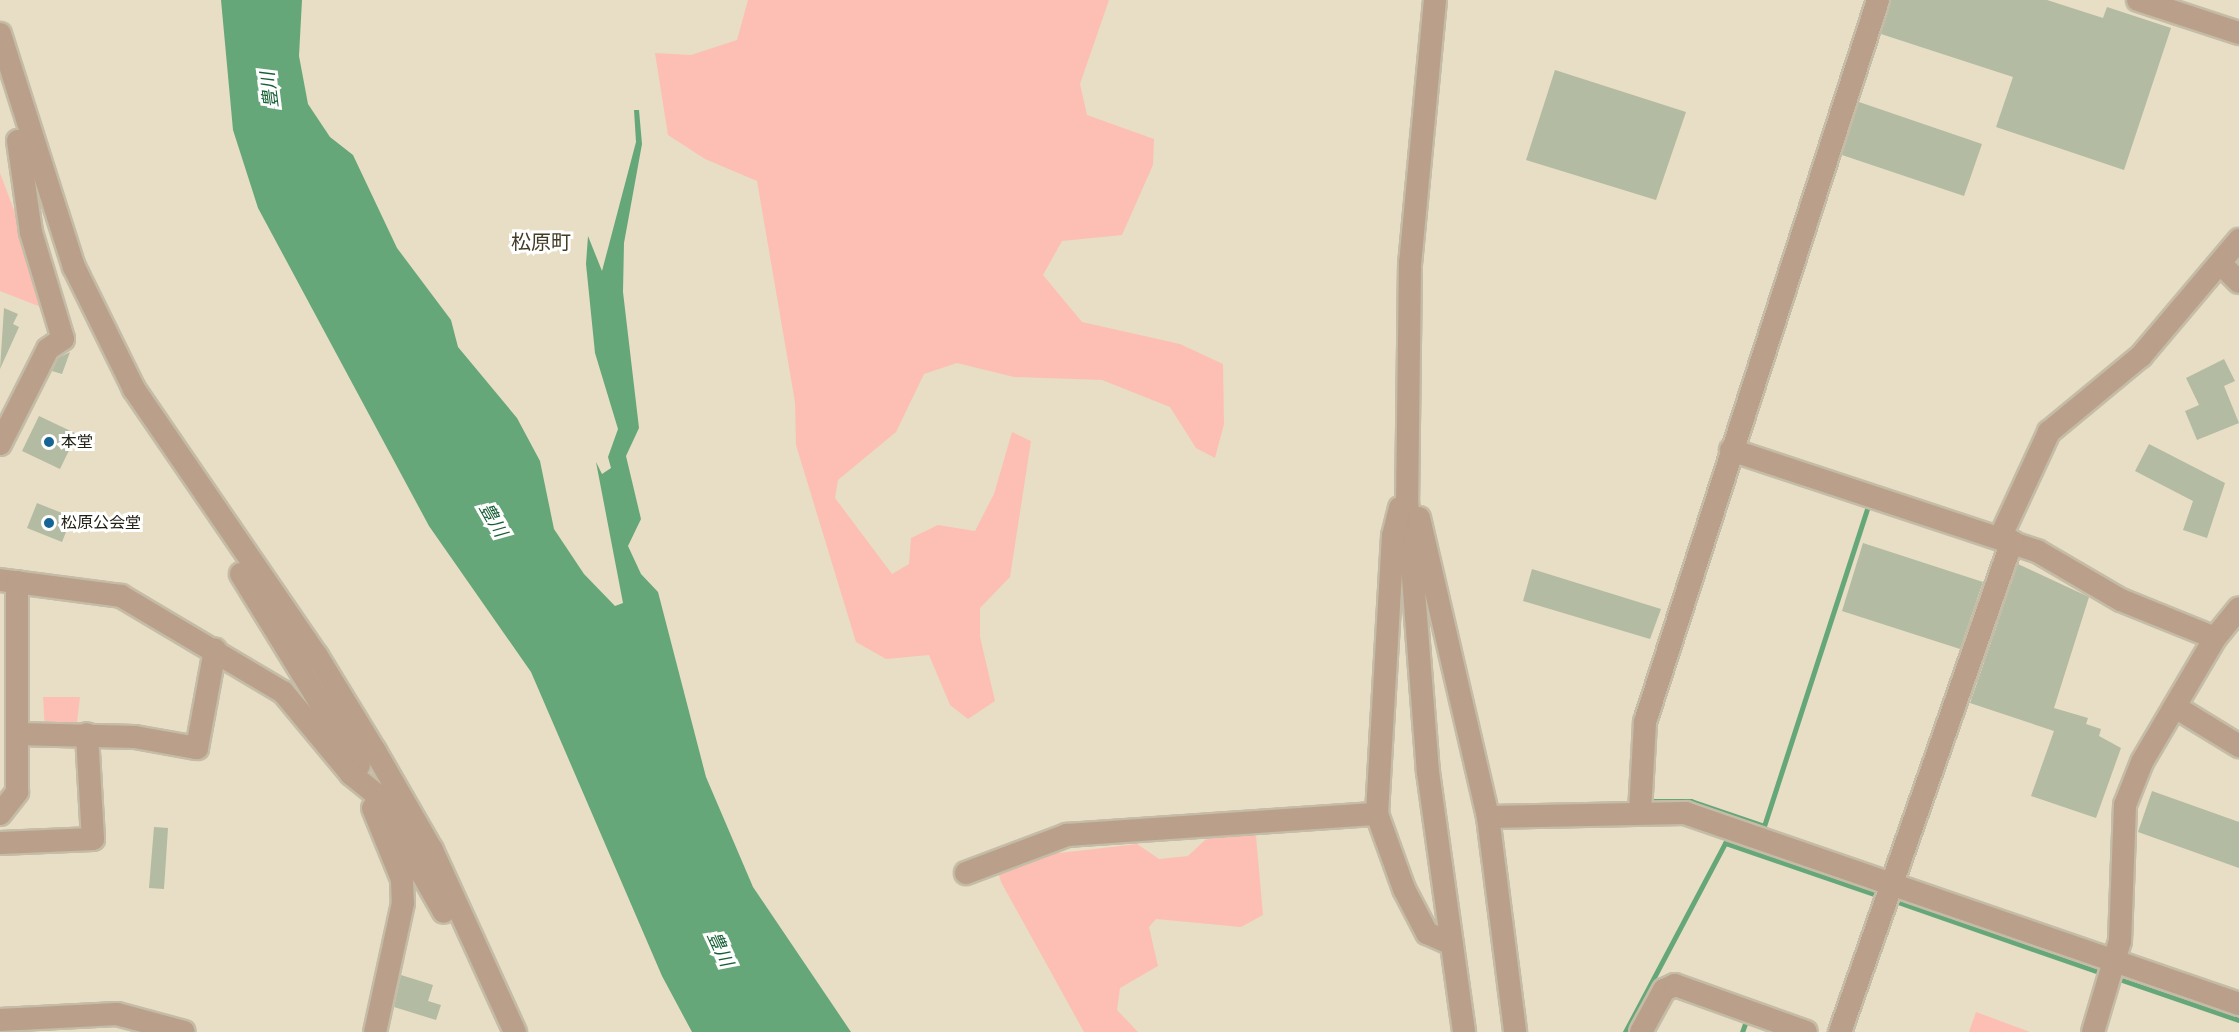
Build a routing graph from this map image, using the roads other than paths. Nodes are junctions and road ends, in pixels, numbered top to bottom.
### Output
1 (1435, 0) edge
2 (1878, 0) edge
3 (2138, 0) edge
4 (2239, 33) edge
5 (0, 34) edge
6 (18, 95) junction
7 (2239, 240) edge
8 (2221, 264) junction
9 (2239, 282) edge
10 (0, 444) edge
11 (1731, 450) junction
12 (1407, 500) junction
13 (226, 531) junction
14 (2006, 539) junction
15 (8, 581) edge
16 (2239, 608) edge
17 (2215, 638) junction
18 (215, 650) junction
19 (2177, 708) junction
20 (18, 734) junction
21 (87, 734) junction
22 (2239, 746) edge
23 (366, 789) junction
24 (1640, 812) junction
25 (0, 814) edge
26 (1377, 814) junction
27 (1488, 817) junction
28 (0, 843) edge
29 (966, 873) dead end
30 (1891, 894) junction
31 (1452, 944) junction
32 (2111, 971) junction
33 (499, 995) junction
34 (2239, 1005) edge
35 (0, 1020) edge
36 (184, 1032) edge
37 (375, 1032) edge
38 (515, 1032) edge
39 (1464, 1032) edge
40 (1515, 1032) edge
41 (1641, 1032) edge
42 (1806, 1032) edge
43 (1840, 1032) edge
44 (2092, 1032) edge

1 - 12 street
2 - 11 street
3 - 4 street
5 - 6 street
6 - 10 street
6 - 13 street
7 - 8 street
8 - 9 street
8 - 14 street
11 - 14 street
11 - 24 street
12 - 26 street
12 - 27 street
12 - 31 street
13 - 23 street
13 - 33 street
14 - 17 street
14 - 30 street
15 - 18 street
15 - 20 street
16 - 17 street
17 - 19 street
18 - 21 street
18 - 23 street
19 - 22 street
19 - 32 street
20 - 21 street
20 - 25 street
21 - 28 street
23 - 33 street
23 - 37 street
24 - 27 street
24 - 30 street
26 - 29 street
26 - 31 street
27 - 40 street
30 - 32 street
30 - 43 street
31 - 39 street
32 - 34 street
32 - 44 street
33 - 38 street
35 - 36 street
41 - 42 street

